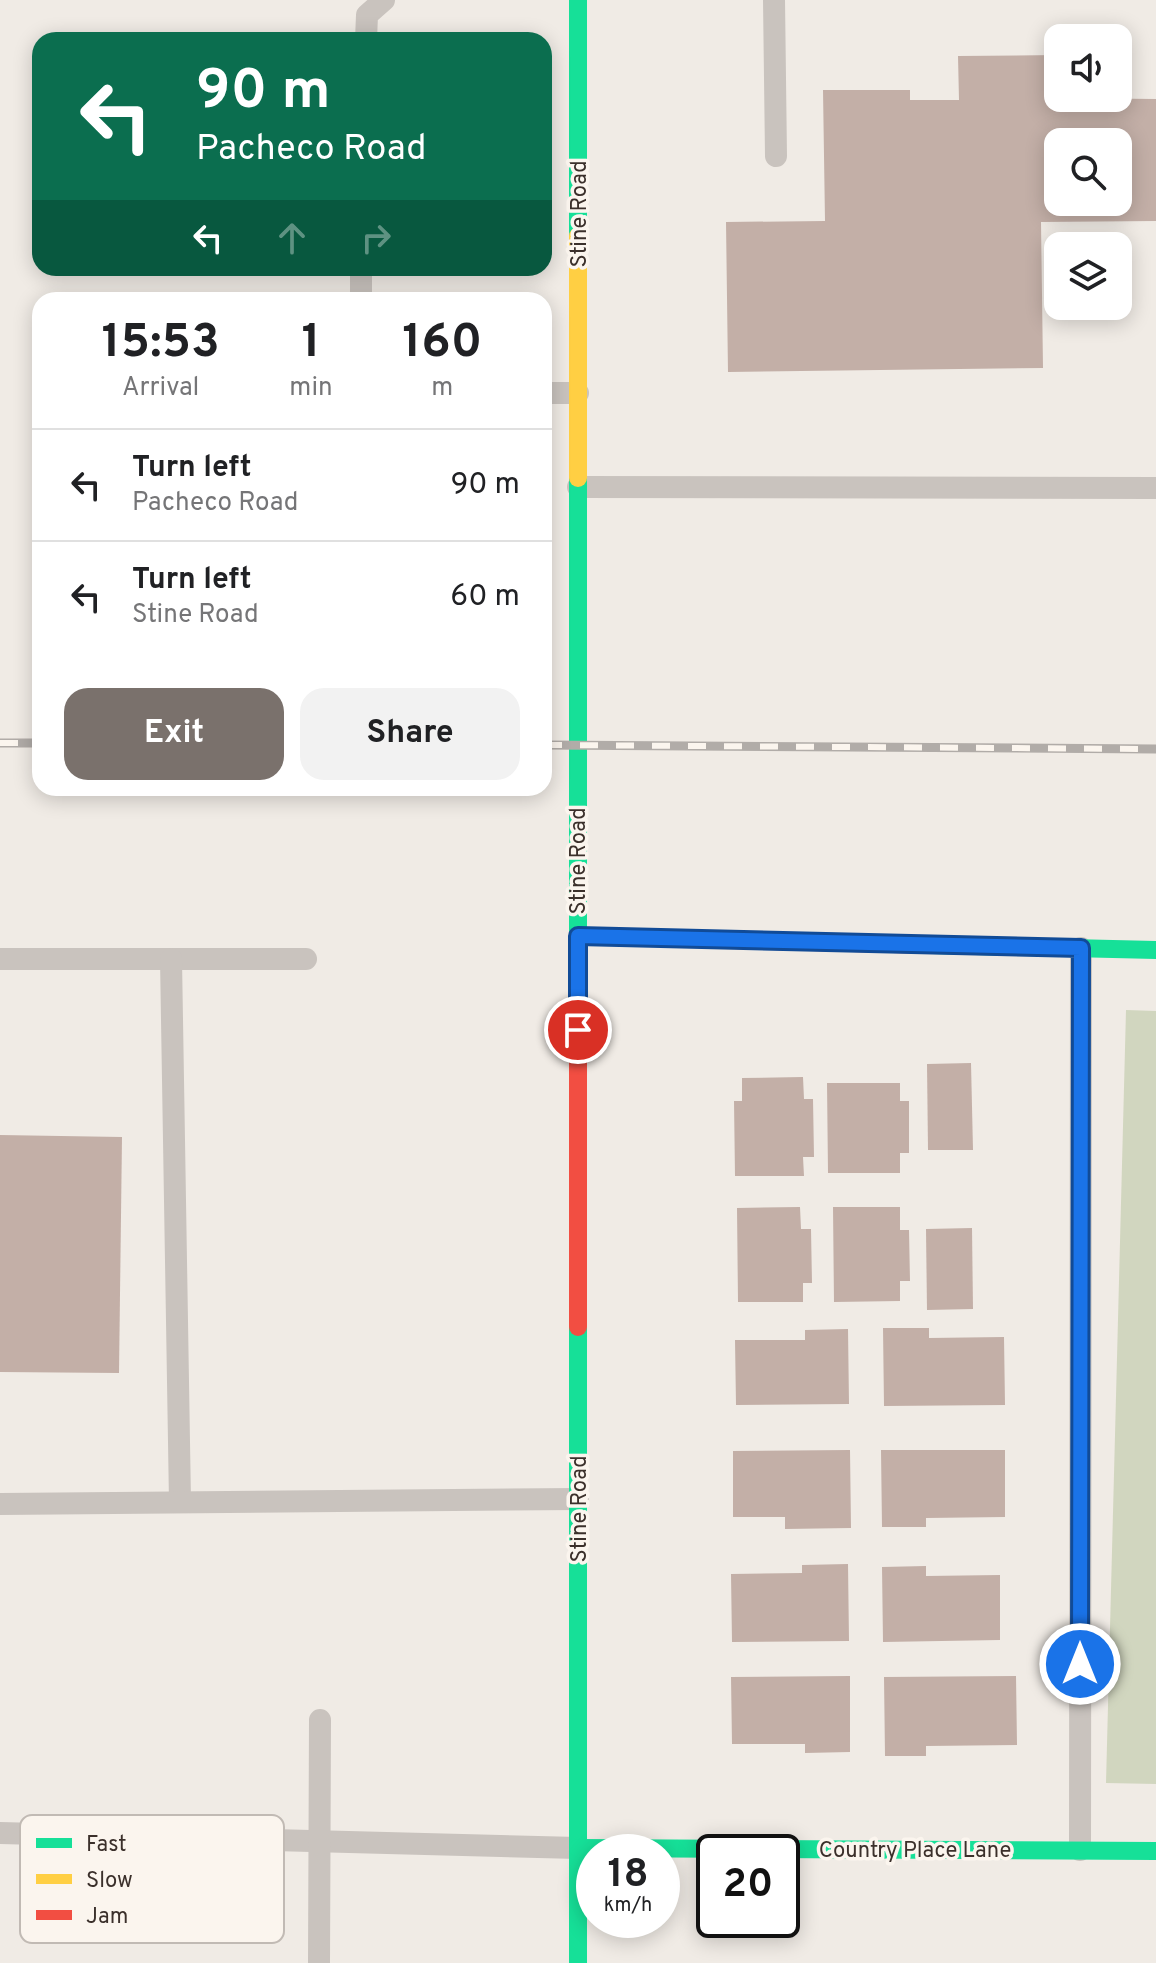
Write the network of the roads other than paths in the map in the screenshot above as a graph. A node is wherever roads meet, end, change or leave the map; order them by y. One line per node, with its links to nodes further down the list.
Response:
1 (384, 0): 4 (lane)
2 (578, 0): 7 (main road, Stine Road)
3 (774, 0): 5 (lane)
4 (366, 32)
5 (776, 156)
6 (552, 393): 7 (lane)
7 (578, 393): 8 (main road, Stine Road)
8 (578, 487): 9 (lane); 10 (main road, Stine Road)
9 (1156, 488)
10 (578, 936): 11 (main road); 16 (main road, Stine Road)
11 (1081, 948): 12 (main road); 27 (lane)
12 (1156, 950)
13 (0, 959): 14 (lane)
14 (171, 959): 15 (lane); 17 (lane)
15 (306, 959)
16 (578, 1499): 17 (lane); 22 (main road, Stine Road)
17 (180, 1502): 18 (lane)
18 (0, 1504)
19 (320, 1720): 24 (lane)
20 (0, 1833): 21 (lane)
21 (20, 1833)
22 (578, 1834)
23 (284, 1839): 24 (lane)
24 (320, 1840): 25 (lane); 30 (lane)
25 (576, 1848)
26 (680, 1848): 27 (main road, Country Place Lane)
27 (1080, 1850): 28 (main road, Country Place Lane)
28 (1156, 1851)
29 (578, 1938): 31 (main road, Stine Road)
30 (319, 1963)
31 (578, 1963)

